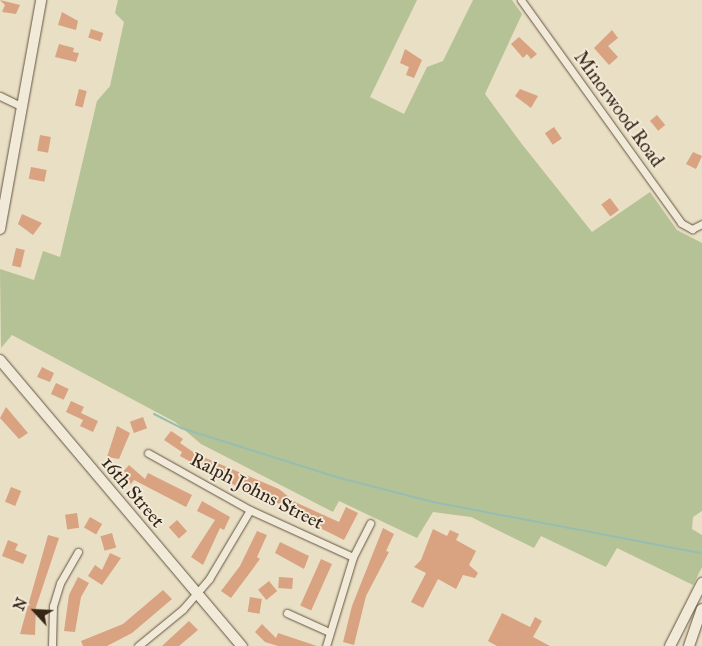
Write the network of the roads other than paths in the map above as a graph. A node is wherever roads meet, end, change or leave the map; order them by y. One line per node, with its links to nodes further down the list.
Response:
1 (40, 0): 4 (street)
2 (521, 0): 5 (street, Minorwood Road)
3 (0, 96): 4 (street)
4 (23, 106): 6 (street)
5 (699, 226)
6 (0, 229)
7 (0, 360): 14 (street, 16th Street)
8 (148, 453): 9 (street, Ralph Johns Street)
9 (250, 510): 12 (street, Ralph Johns Street); 14 (street)
10 (370, 523): 12 (street)
11 (78, 552): 18 (street)
12 (353, 557): 17 (street)
13 (702, 583): 22 (street)
14 (196, 595): 19 (street); 20 (street, 16th Street)
15 (702, 609): 23 (street)
16 (287, 613): 17 (street)
17 (329, 632): 21 (street)
18 (52, 646)
19 (138, 646)
20 (242, 646)
21 (326, 646)
22 (670, 646)
23 (689, 646)

